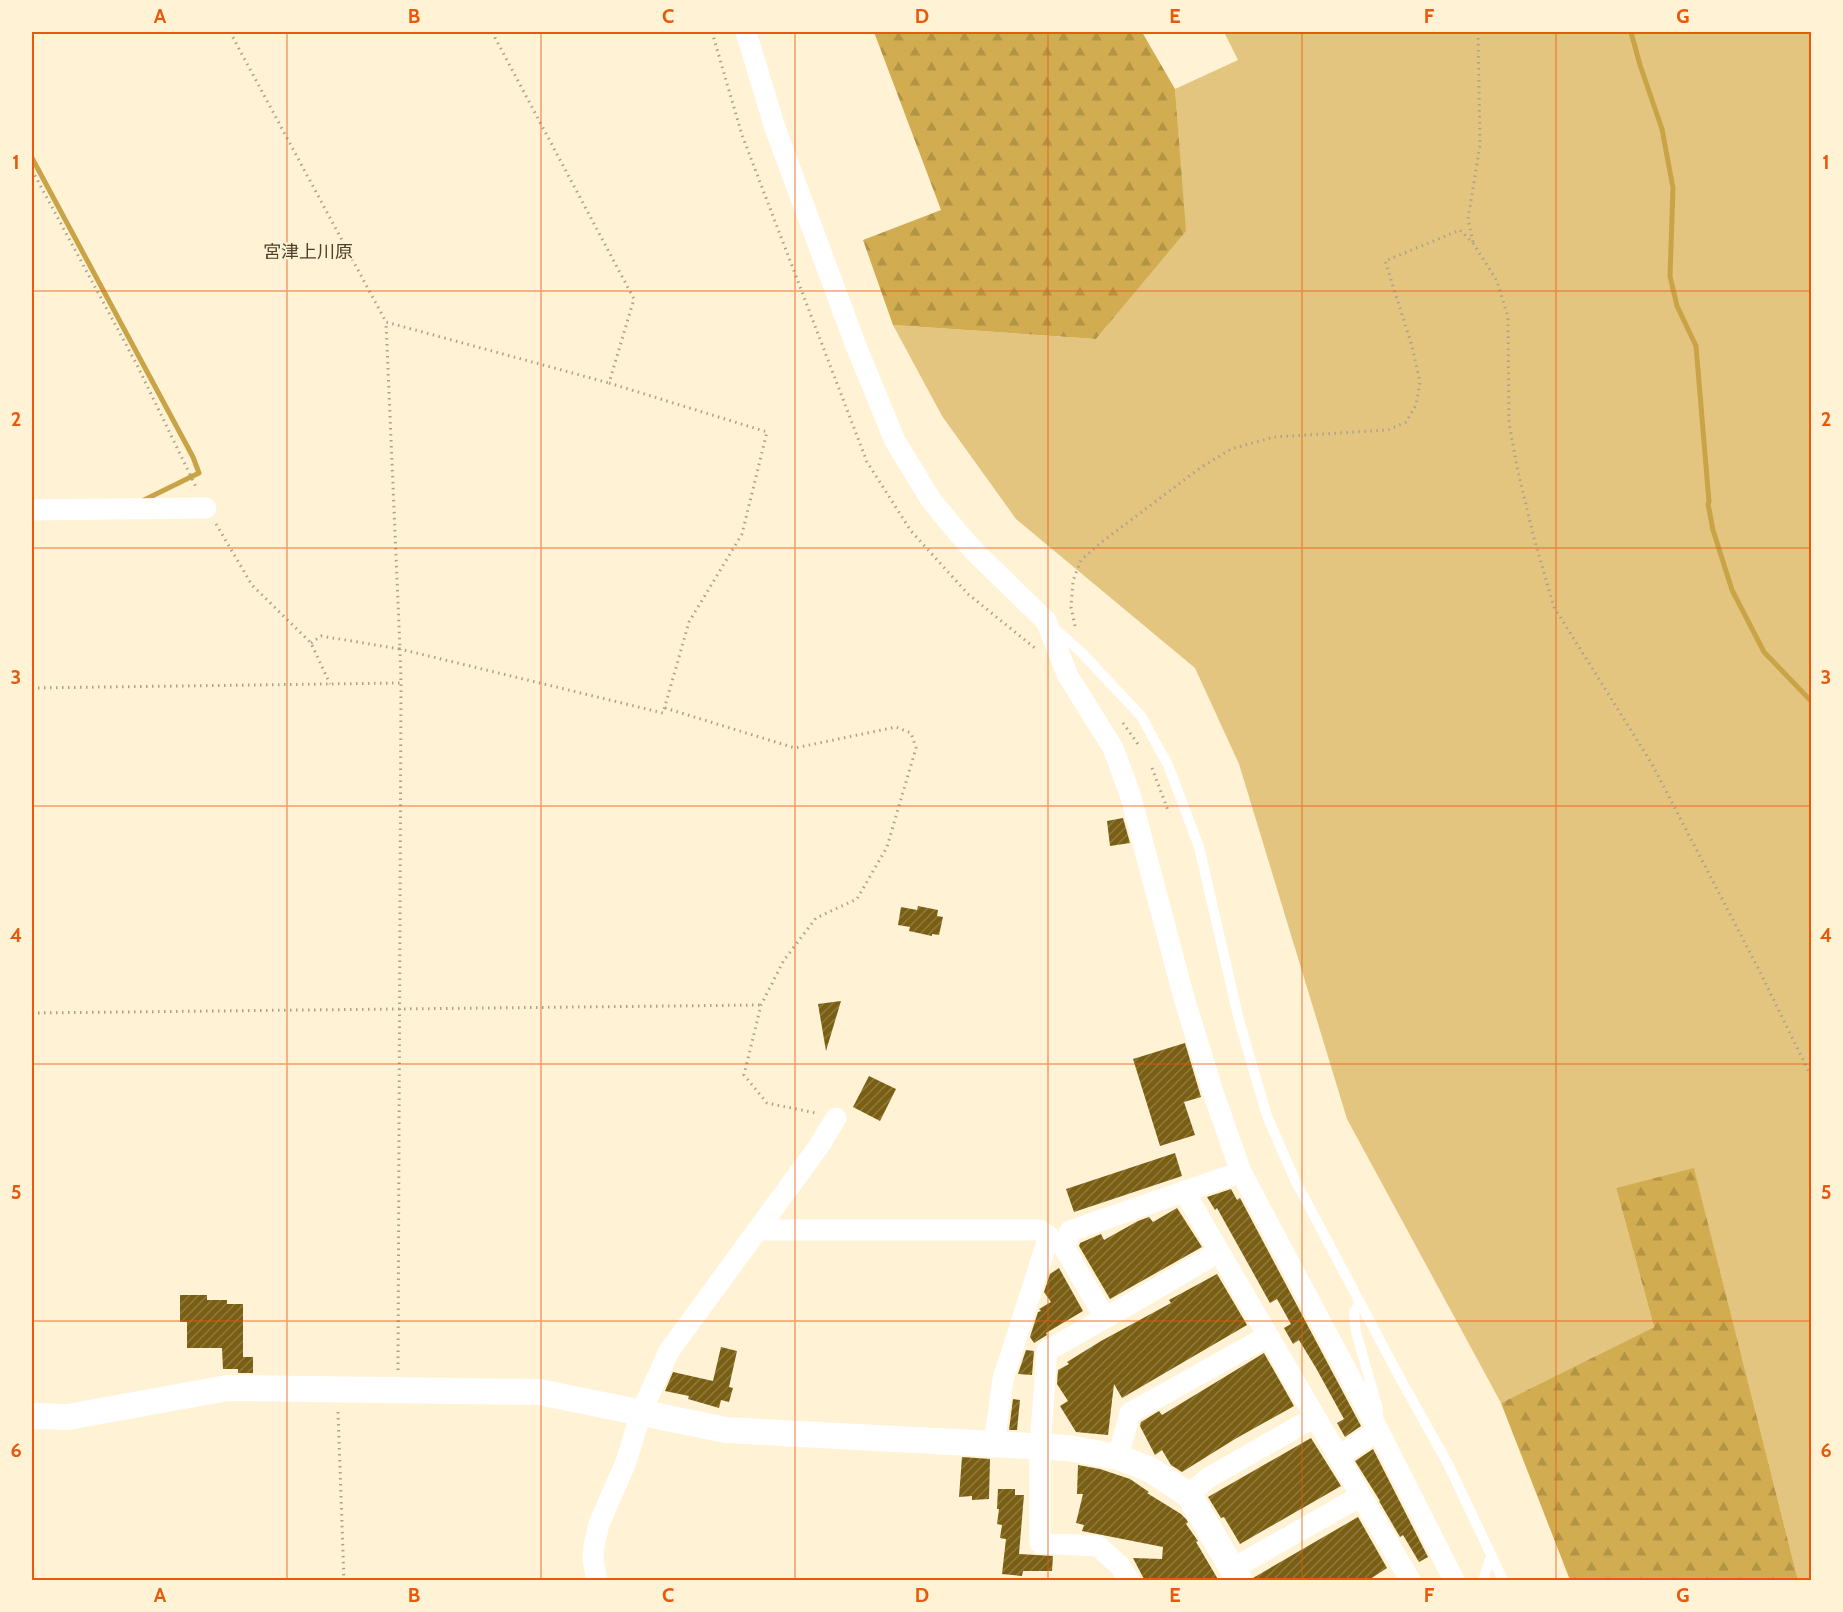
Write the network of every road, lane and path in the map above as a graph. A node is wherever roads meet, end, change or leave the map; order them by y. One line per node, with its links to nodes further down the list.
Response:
1 (230, 32): 7 (path)
2 (492, 32): 8 (path)
3 (747, 32): 11 (street)
4 (1478, 32): 6 (path)
5 (32, 170): 9 (path)
6 (1473, 243): 14 (path); 22 (path)
7 (386, 322): 8 (path); 13 (path)
8 (609, 382): 18 (path)
9 (206, 508): 10 (street); 12 (path)
10 (32, 510)
11 (1046, 621): 14 (lane); 24 (street)
12 (311, 643): 13 (path); 16 (path)
13 (400, 649): 15 (path); 18 (path)
14 (1081, 652): 30 (lane)
15 (401, 683): 16 (path); 20 (path)
16 (330, 684): 17 (path)
17 (32, 688)
18 (665, 708): 19 (path)
19 (761, 1005): 20 (path); 23 (path)
20 (400, 1009): 21 (path); 34 (path)
21 (32, 1013)
22 (1812, 1078)
23 (836, 1118): 26 (street)
24 (1241, 1172): 25 (street); 38 (street)
25 (1184, 1191): 27 (street); 29 (street)
26 (759, 1230): 28 (street); 35 (street)
27 (1070, 1231): 28 (street); 31 (street)
28 (1049, 1236): 39 (street)
29 (1219, 1252): 31 (street); 32 (street)
30 (1360, 1303): 38 (lane); 45 (lane)
31 (1105, 1318): 40 (street)
32 (1268, 1336): 37 (street); 41 (street)
33 (337, 1389): 34 (street); 36 (street); 48 (path)
34 (398, 1389): 35 (street)
35 (641, 1413): 39 (street); 49 (street)
36 (32, 1416)
37 (1315, 1417): 42 (street); 43 (street)
38 (1378, 1430): 42 (street); 51 (street)
39 (994, 1444): 40 (street)
40 (1040, 1447): 41 (street); 50 (street)
41 (1118, 1457): 43 (street)
42 (1338, 1457): 44 (street)
43 (1189, 1495): 46 (street)
44 (1361, 1497): 46 (street); 47 (street)
45 (1491, 1556): 52 (lane); 53 (lane)
46 (1236, 1575)
47 (1407, 1579)
48 (344, 1581)
49 (597, 1581)
50 (1129, 1581)
51 (1454, 1581)
52 (1483, 1581)
53 (1503, 1581)

